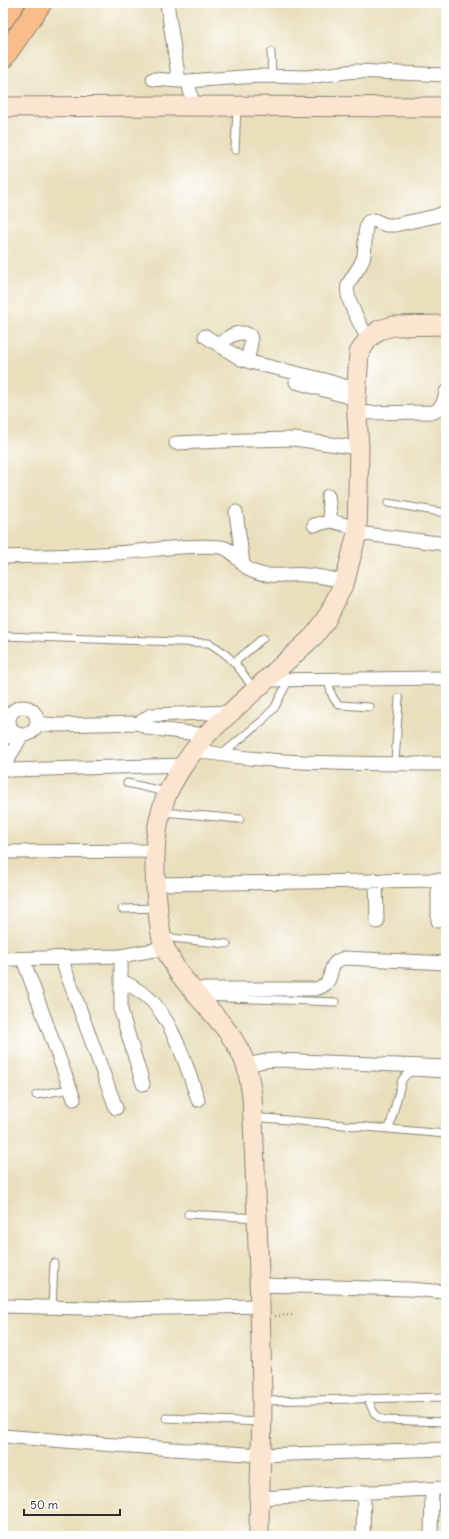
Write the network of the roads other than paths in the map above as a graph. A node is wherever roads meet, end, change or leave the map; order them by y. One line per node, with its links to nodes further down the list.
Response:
1 (14, 3): 4 (main road)
2 (41, 3): 6 (main road)
3 (167, 3): 10 (street)
4 (3, 19)
5 (271, 52): 8 (lane)
6 (3, 58)
7 (446, 75): 8 (street)
8 (272, 76): 10 (street)
9 (153, 79): 10 (street)
10 (183, 81): 11 (street)
11 (193, 106): 12 (street); 13 (street)
12 (3, 107)
13 (237, 107): 14 (street); 15 (lane)
14 (446, 107)
15 (235, 150)
16 (446, 212): 19 (street)
17 (446, 325): 19 (street)
18 (205, 336): 20 (street)
19 (368, 339): 24 (street)
20 (220, 345): 21 (street); 21 (street)
21 (247, 361): 24 (street)
22 (296, 382): 24 (street)
23 (446, 392): 24 (street)
24 (357, 401): 26 (street)
25 (176, 443): 26 (street)
26 (359, 448): 33 (street)
27 (328, 496): 31 (street)
28 (388, 503): 30 (lane)
29 (236, 512): 36 (street)
30 (446, 513)
31 (331, 521): 32 (street); 33 (street)
32 (314, 525)
33 (357, 530): 34 (street); 37 (street)
34 (446, 544)
35 (3, 557): 36 (street)
36 (243, 565): 37 (street)
37 (345, 581): 44 (street)
38 (3, 636): 40 (lane)
39 (263, 638): 40 (lane)
40 (235, 662): 44 (lane)
41 (446, 678): 43 (street)
42 (289, 679): 43 (street); 44 (street); 54 (lane)
43 (328, 679): 46 (lane)
44 (261, 685): 48 (street)
45 (399, 698): 56 (lane)
46 (370, 707)
47 (8, 709): 49 (street); 51 (street)
48 (230, 712): 50 (street); 52 (street)
49 (37, 723): 50 (street); 51 (street)
50 (139, 723): 52 (street)
51 (20, 734): 53 (street); 55 (street)
52 (206, 735): 55 (street)
53 (3, 738)
54 (221, 755): 55 (street); 56 (street)
55 (189, 757): 59 (street)
56 (395, 763): 57 (street)
57 (446, 764)
58 (127, 783): 59 (lane)
59 (168, 792): 60 (street)
60 (162, 812): 61 (lane); 62 (street)
61 (240, 819)
62 (155, 851): 63 (street); 65 (street)
63 (3, 852)
64 (376, 880): 65 (street); 68 (street); 69 (street)
65 (156, 884): 66 (street)
66 (158, 908): 67 (lane); 70 (street)
67 (122, 909)
68 (438, 921)
69 (377, 922)
70 (163, 942): 71 (lane); 72 (street); 78 (street)
71 (227, 944)
72 (121, 956): 73 (street); 77 (street)
73 (61, 958): 75 (street); 87 (street)
74 (3, 959): 75 (street)
75 (23, 959): 84 (street)
76 (446, 963): 78 (street)
77 (121, 980): 83 (street); 86 (street)
78 (194, 993): 79 (lane); 80 (street)
79 (336, 1002)
80 (246, 1066): 81 (street); 88 (street)
81 (446, 1067)
82 (446, 1074): 89 (lane)
83 (143, 1084)
84 (72, 1094): 85 (lane)
85 (36, 1095)
86 (198, 1100)
87 (116, 1108)
88 (253, 1117): 89 (lane); 92 (street)
89 (389, 1129): 90 (lane)
90 (446, 1134)
91 (188, 1214): 92 (lane)
92 (257, 1218): 94 (street)
93 (54, 1263): 98 (lane)
94 (260, 1285): 95 (street); 97 (street)
95 (446, 1292)
96 (3, 1306): 98 (street)
97 (260, 1306): 98 (street); 101 (street)
98 (52, 1307)
99 (446, 1397): 100 (lane)
100 (368, 1398): 101 (lane); 104 (lane)
101 (262, 1401): 103 (street)
102 (166, 1418): 103 (lane)
103 (261, 1422): 107 (street)
104 (446, 1422)
105 (3, 1436): 107 (street)
106 (446, 1449): 107 (street)
107 (260, 1455): 111 (street)
108 (446, 1488): 109 (street)
109 (432, 1489): 110 (street); 114 (street)
110 (364, 1492): 111 (street); 113 (street)
111 (259, 1498): 112 (street)
112 (259, 1536)
113 (363, 1536)
114 (431, 1536)

